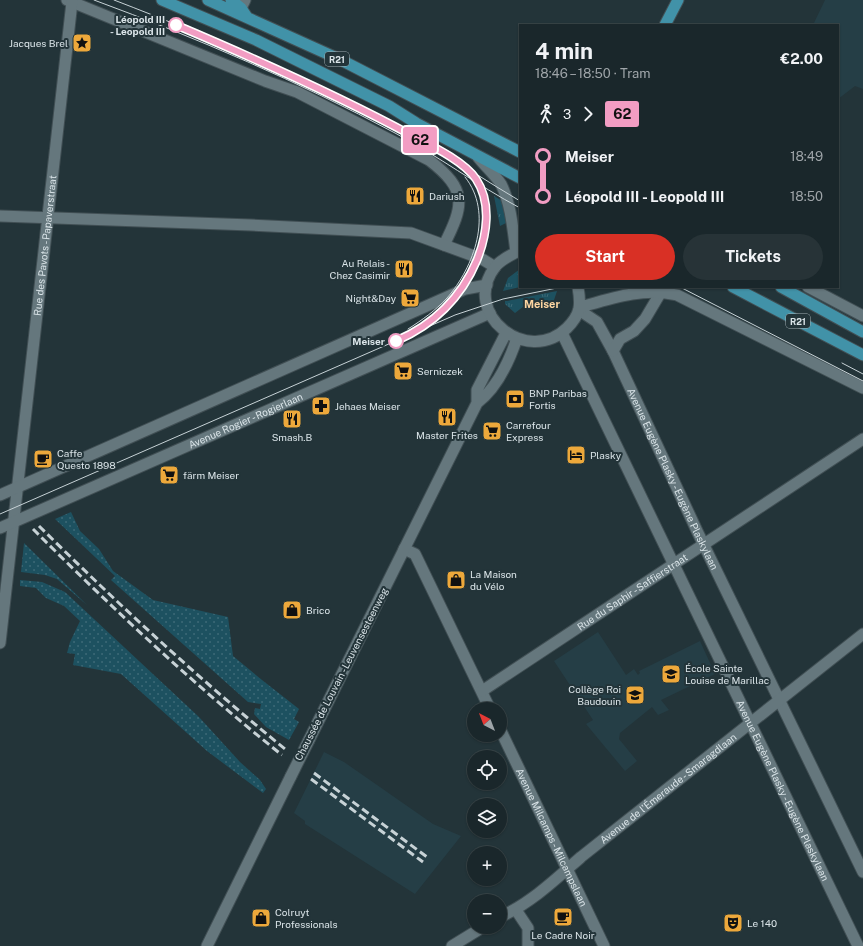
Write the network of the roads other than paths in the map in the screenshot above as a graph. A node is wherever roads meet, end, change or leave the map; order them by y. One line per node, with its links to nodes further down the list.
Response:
1 (162, 0): 9 (main road, R21)
2 (208, 0): 6 (main road, R21)
3 (231, 0): 6 (main road)
4 (678, 0): 7 (main road)
5 (70, 1): 12 (street, Rue des Pavots - Papaverstraat); 13 (street)
6 (244, 9): 8 (main road, R21)
7 (666, 24)
8 (519, 151)
9 (478, 157): 10 (main road, R21); 14 (street)
10 (519, 178)
11 (0, 216): 12 (street)
12 (47, 218): 13 (street); 36 (street, Rue des Pavots - Papaverstraat)
13 (444, 245): 15 (street)
14 (518, 251): 15 (street)
15 (495, 267): 16 (street)
16 (487, 285): 23 (street); 36 (street)
17 (578, 288): 22 (street)
18 (735, 288): 32 (main road, R21)
19 (782, 288): 25 (main road, R21)
20 (810, 288): 24 (street)
21 (661, 292): 22 (street); 30 (street); 33 (street)
22 (580, 309): 27 (street); 28 (street, Avenue Eugène Plasky - Eugène Plaskylaan)
23 (490, 313): 26 (street); 38 (street, Avenue Rogier - Rogierlaan)
24 (863, 316)
25 (863, 332)
26 (506, 333): 29 (street); 34 (street, Chaussée de Louvain - Leuvensesteenweg)
27 (562, 333): 29 (street); 42 (street, Avenue Eugène Plasky - Eugène Plaskylaan)
28 (604, 335): 30 (street); 31 (street, Avenue Eugène Plasky - Eugène Plaskylaan)
29 (517, 338): 34 (street, Chaussée de Louvain - Leuvensesteenweg)
30 (620, 339): 31 (street)
31 (612, 351): 40 (street, Avenue Eugène Plasky - Eugène Plaskylaan)
32 (863, 355)
33 (863, 388)
34 (477, 403): 41 (street, Chaussée de Louvain - Leuvensesteenweg)
35 (863, 440): 40 (street, Rue du Saphir - Saffierstraat)
36 (17, 488): 37 (street); 38 (street, Rue des Pavots - Papaverstraat)
37 (0, 496)
38 (14, 521): 39 (street, Avenue Rogier - Rogierlaan); 44 (street, Rue des Pavots - Papaverstraat)
39 (0, 528)
40 (704, 545): 42 (street, Rue du Saphir - Saffierstraat); 46 (street, Avenue Eugène Plasky - Eugène Plaskylaan)
41 (404, 549): 45 (street); 55 (street, Chaussée de Louvain - Leuvensesteenweg, bridge)
42 (674, 565): 45 (street, Rue du Saphir - Saffierstraat); 48 (street, Avenue Eugène Plasky - Eugène Plaskylaan)
43 (863, 634): 46 (street, Avenue de l'Émeraude - Smaragdlaan)
44 (0, 642)
45 (482, 691): 47 (street)
46 (780, 701): 48 (street, Avenue de l'Émeraude - Smaragdlaan); 51 (street, Avenue Eugène Plasky - Eugène Plaskylaan)
47 (487, 702)
48 (750, 724): 50 (street, Avenue de l'Émeraude - Smaragdlaan); 59 (street, Avenue Eugène Plasky - Eugène Plaskylaan)
49 (506, 742): 50 (street, Avenue Milcamps - Milcampslaan)
50 (567, 869): 52 (street, Avenue de l'Émeraude - Smaragdlaan); 58 (street, Avenue Milcamps - Milcampslaan)
51 (863, 872)
52 (516, 910): 53 (street, Avenue de l'Émeraude - Smaragdlaan); 57 (street)
53 (507, 914)
54 (472, 934): 56 (street)
55 (207, 946)
56 (452, 946)
57 (528, 946)
58 (604, 946)
59 (858, 946)

